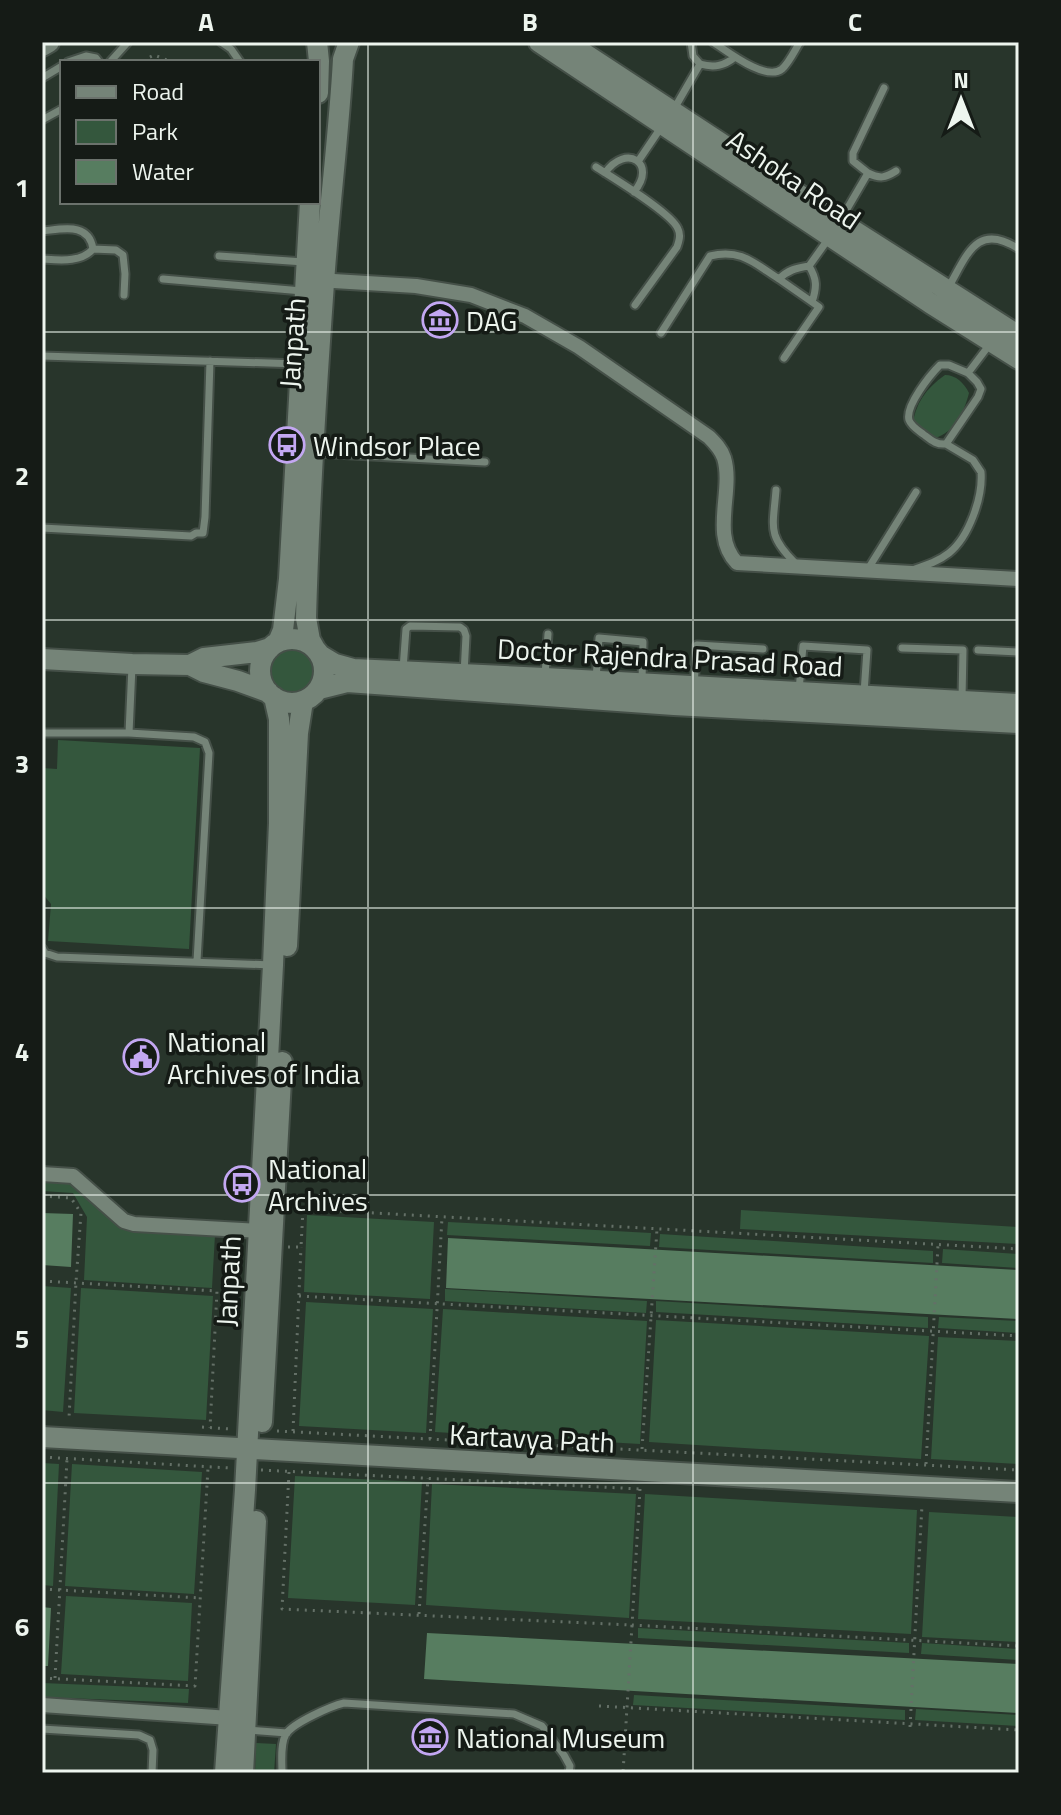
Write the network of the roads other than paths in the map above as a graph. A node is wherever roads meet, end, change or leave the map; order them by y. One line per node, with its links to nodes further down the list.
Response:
1 (49, 42): 10 (main road)
2 (128, 42): 14 (lane)
3 (221, 42): 15 (lane)
4 (349, 42): 37 (main road, Janpath)
5 (539, 42): 21 (main road, Ashoka Road)
6 (567, 42): 21 (main road, Ashoka Road)
7 (691, 42): 16 (lane)
8 (713, 42): 11 (lane)
9 (800, 42): 11 (lane)
10 (42, 46)
11 (735, 57): 16 (lane)
12 (74, 60): 13 (lane)
13 (98, 60)
14 (112, 60)
15 (239, 60)
16 (700, 64): 21 (lane)
17 (60, 67): 18 (lane)
18 (42, 78)
19 (884, 88): 27 (lane)
20 (60, 110): 22 (lane)
21 (668, 118): 23 (lane); 30 (main road, Ashoka Road)
22 (42, 120)
23 (639, 160): 26 (lane); 28 (lane)
24 (596, 167): 26 (lane)
25 (896, 171): 27 (lane)
26 (605, 173): 28 (lane)
27 (868, 173): 30 (lane)
28 (634, 192): 43 (lane)
29 (310, 204): 37 (main road, Janpath)
30 (835, 229): 36 (lane); 40 (main road, Ashoka Road); 45 (main road, Ashoka Road)
31 (42, 231): 32 (lane)
32 (93, 249): 35 (lane); 41 (lane)
33 (1019, 249): 40 (lane)
34 (219, 256): 37 (lane)
35 (42, 259)
36 (809, 266): 39 (lane); 42 (lane)
37 (310, 278): 38 (lane); 50 (main road, Janpath); 53 (main road, Janpath); 58 (street)
38 (163, 279)
39 (779, 279): 42 (lane); 44 (lane)
40 (947, 290): 45 (main road, Ashoka Road)
41 (124, 295)
42 (812, 302): 47 (lane)
43 (635, 305)
44 (661, 333)
45 (1005, 334): 48 (main road, Ashoka Road); 51 (lane)
46 (42, 356): 49 (lane)
47 (784, 358)
48 (1019, 359)
49 (210, 361): 50 (lane); 57 (lane)
50 (302, 365): 63 (main road, Janpath)
51 (968, 373): 52 (lane); 52 (lane)
52 (946, 444): 60 (lane)
53 (314, 453): 54 (lane); 67 (main road, Janpath)
54 (485, 462)
55 (776, 490): 58 (lane)
56 (916, 492): 59 (lane)
57 (42, 528)
58 (800, 568): 59 (street)
59 (867, 571): 60 (street)
60 (904, 573): 61 (street)
61 (1019, 579)
62 (548, 634): 74 (lane)
63 (274, 645): 67 (main road); 71 (main road); 79 (main road)
64 (902, 648): 82 (lane)
65 (763, 649): 77 (lane)
66 (978, 650): 68 (lane)
67 (317, 651): 72 (main road, Doctor Rajendra Prasad Road); 80 (main road)
68 (1019, 652)
69 (42, 659): 70 (main road)
70 (132, 664): 71 (main road); 86 (lane)
71 (190, 665): 79 (main road)
72 (403, 671): 73 (main road, Doctor Rajendra Prasad Road); 73 (lane)
73 (464, 674): 74 (main road, Doctor Rajendra Prasad Road)
74 (545, 678): 75 (main road, Doctor Rajendra Prasad Road)
75 (596, 681): 76 (main road, Doctor Rajendra Prasad Road); 76 (lane)
76 (642, 684): 77 (main road, Doctor Rajendra Prasad Road)
77 (694, 687): 78 (main road, Doctor Rajendra Prasad Road)
78 (799, 692): 81 (main road, Doctor Rajendra Prasad Road); 81 (lane)
79 (271, 695): 80 (main road); 89 (main road, Janpath)
80 (311, 695): 84 (main road, Doctor Rajendra Prasad Road); 90 (main road, Janpath)
81 (864, 696): 82 (main road, Doctor Rajendra Prasad Road)
82 (962, 701): 83 (main road, Doctor Rajendra Prasad Road)
83 (1019, 704)
84 (1019, 723)
85 (42, 733): 86 (lane)
86 (129, 733): 88 (lane)
87 (42, 948): 88 (lane)
88 (197, 961): 89 (lane)
89 (273, 965): 90 (main road, Janpath)
90 (276, 1034): 92 (main road, Janpath)
91 (42, 1174): 92 (street)
92 (266, 1239): 94 (main road, Janpath)
93 (42, 1437): 94 (main road, Kartavya Path)
94 (254, 1450): 95 (main road, Kartavya Path); 97 (main road, Janpath)
95 (1019, 1492)
96 (42, 1705): 97 (street)
97 (237, 1724): 99 (lane); 101 (main road, Janpath); 102 (main road, Janpath)
98 (42, 1729): 100 (lane)
99 (287, 1733): 103 (lane); 104 (lane)
100 (152, 1773)
101 (225, 1773)
102 (243, 1773)
103 (282, 1773)
104 (569, 1773)

